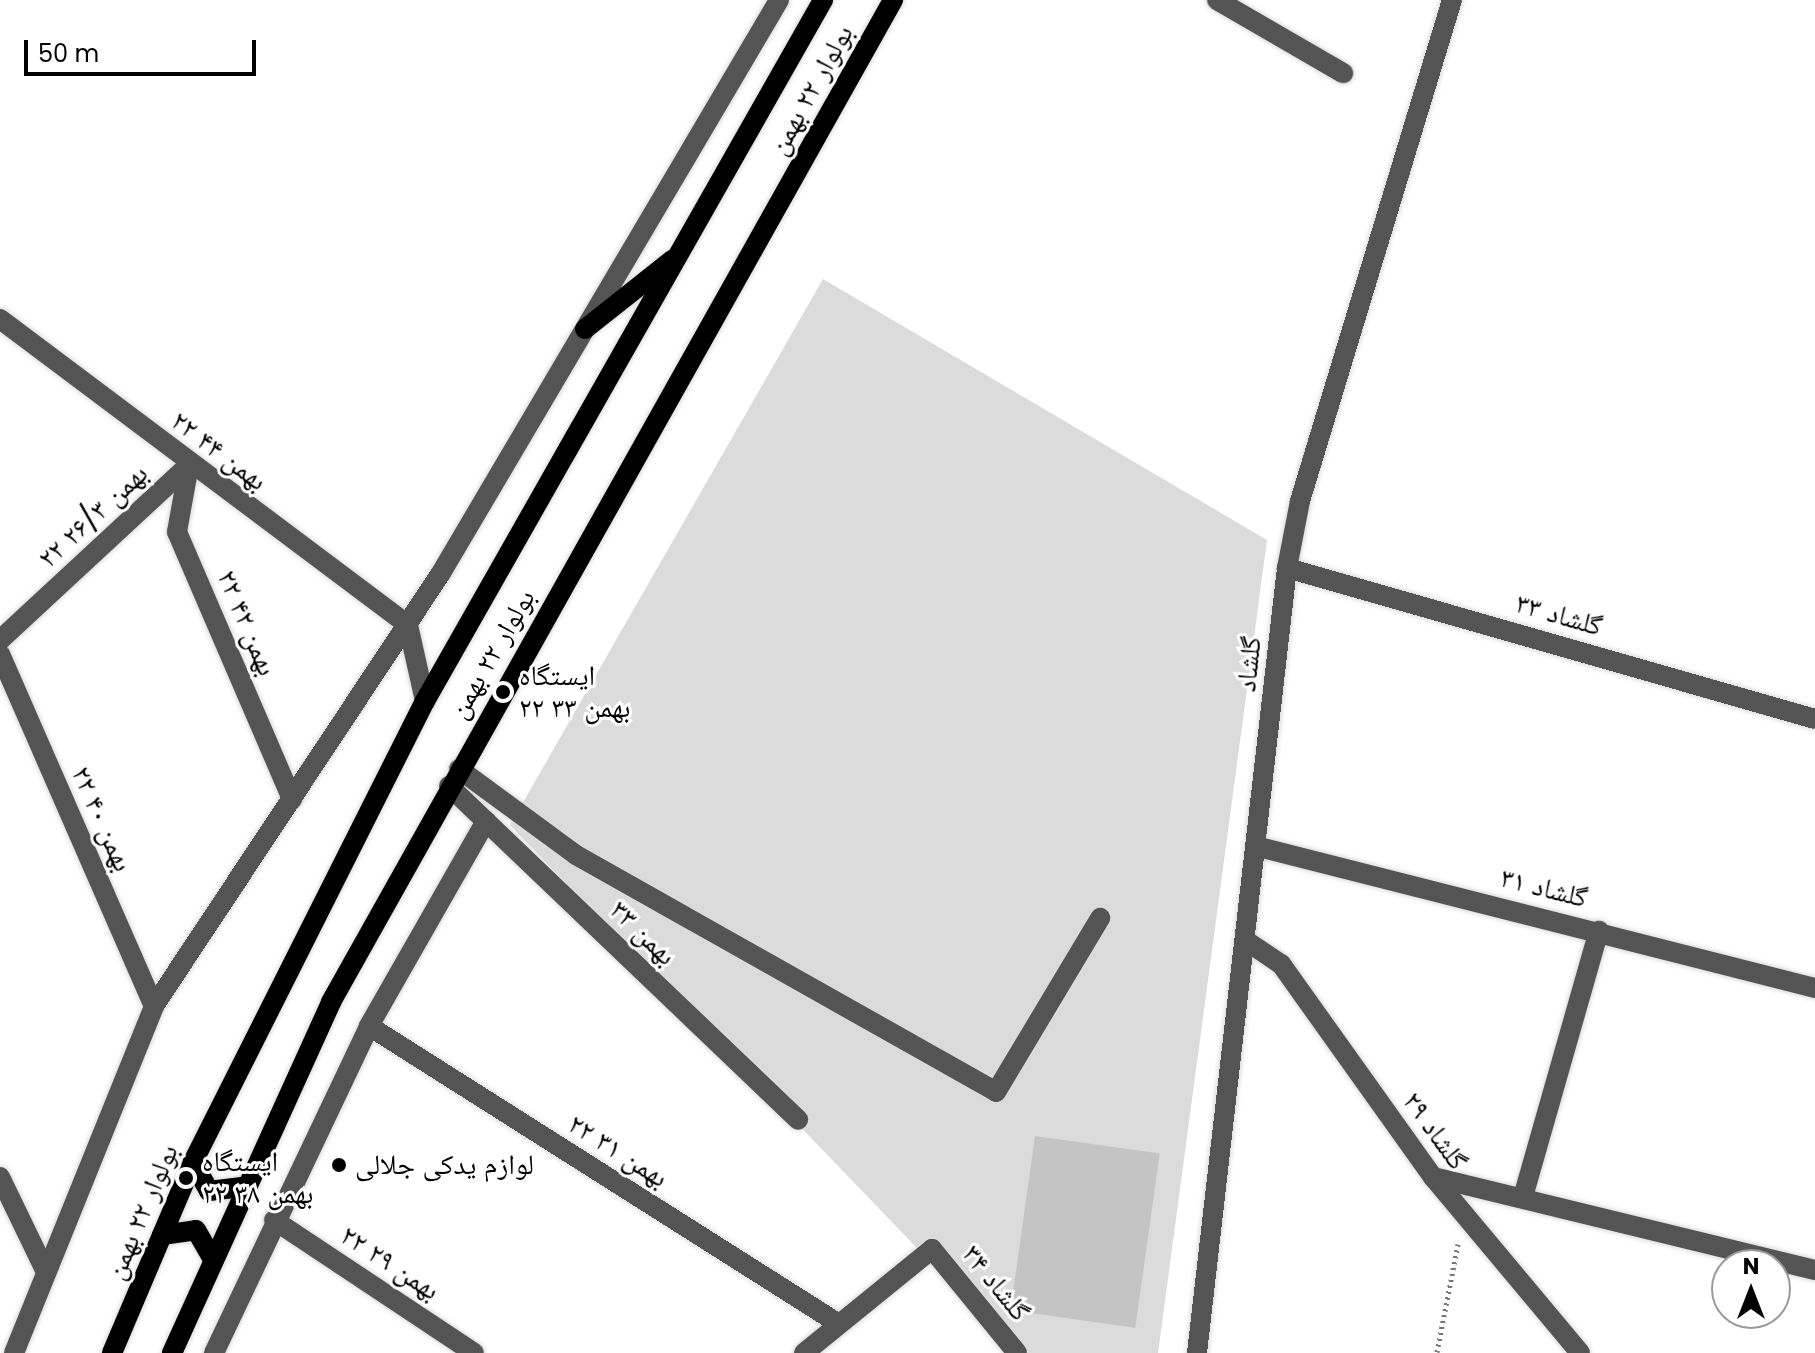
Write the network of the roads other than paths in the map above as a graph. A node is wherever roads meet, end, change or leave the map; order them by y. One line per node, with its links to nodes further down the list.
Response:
1 (779, 0): 9 (street)
2 (823, 0): 7 (main road, بولوار ۲۲ بهمن)
3 (893, 0): 17 (main road, بولوار ۲۲ بهمن)
4 (1217, 0): 6 (street)
5 (1452, 0): 11 (street, گلشاد)
6 (1343, 73)
7 (681, 253): 9 (main road); 15 (main road, بولوار ۲۲ بهمن)
8 (0, 319): 10 (street, ۲۲ بهمن ۴۴)
9 (585, 329): 12 (street)
10 (189, 465): 12 (street, ۲۲ بهمن ۴۴); 13 (street, ۲۲ بهمن ۲۶/۳); 18 (street, ۲۲ بهمن ۴۲)
11 (1287, 568): 16 (street, گلشاد ۳۳); 20 (street, گلشاد)
12 (408, 625): 15 (street); 18 (street)
13 (0, 640)
14 (0, 654): 25 (street, ۲۲ بهمن ۴۰)
15 (425, 701): 28 (main road, بولوار ۲۲ بهمن)
16 (1815, 719)
17 (454, 778): 19 (street, بهمن ۳۳); 21 (street); 31 (main road, بولوار ۲۲ بهمن)
18 (292, 799): 25 (street)
19 (486, 821): 26 (street); 27 (street, بهمن ۳۳)
20 (1259, 847): 22 (street, گلشاد ۳۱); 23 (street, گلشاد)
21 (1100, 918)
22 (1599, 931): 24 (street, گلشاد ۳۱); 32 (street)
23 (1248, 942): 30 (street, گلشاد ۲۹); 46 (street, گلشاد)
24 (1815, 988)
25 (154, 1006): 37 (street)
26 (369, 1026): 33 (street); 38 (street, ۲۲ بهمن ۳۱)
27 (798, 1120)
28 (193, 1162): 31 (main road); 34 (main road, بولوار ۲۲ بهمن)
29 (0, 1177): 37 (street)
30 (1433, 1177): 32 (street); 47 (street, گلشاد ۲۹)
31 (242, 1187): 35 (main road, بولوار ۲۲ بهمن)
32 (1523, 1197): 36 (street)
33 (274, 1220): 42 (street); 43 (street, ۲۲ بهمن ۲۹)
34 (162, 1235): 35 (main road); 40 (main road, بولوار ۲۲ بهمن)
35 (212, 1258): 41 (main road, بولوار ۲۲ بهمن)
36 (1815, 1270)
37 (46, 1272): 39 (street)
38 (836, 1322): 44 (street); 45 (street, گلشاد ۳۴)
39 (14, 1353)
40 (112, 1353)
41 (172, 1353)
42 (214, 1353)
43 (474, 1353)
44 (804, 1353)
45 (1017, 1353)
46 (1197, 1353)
47 (1580, 1353)

